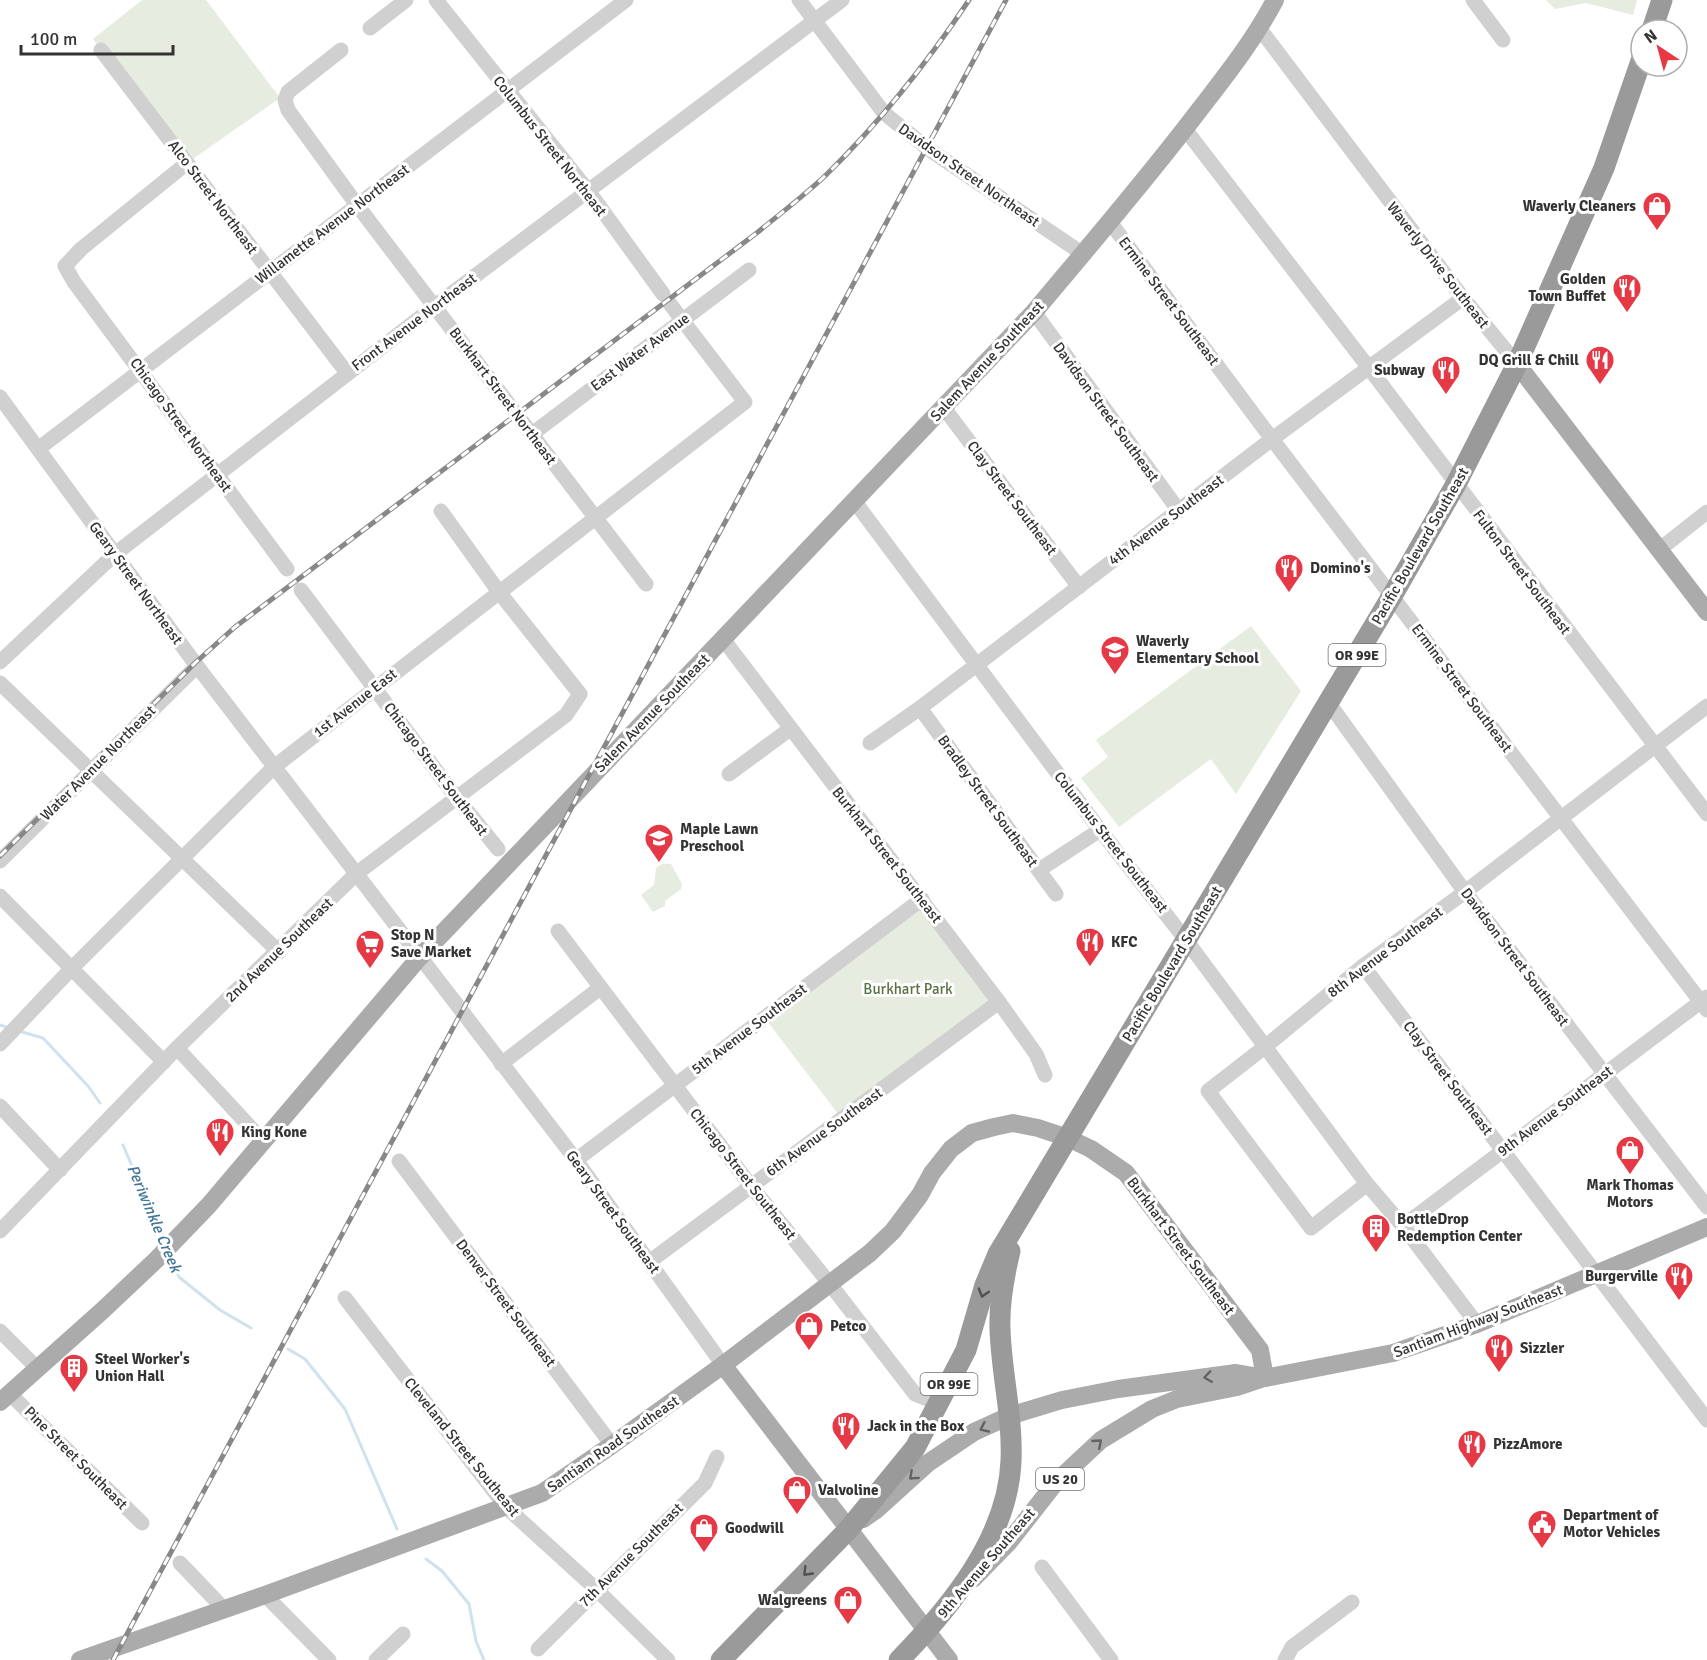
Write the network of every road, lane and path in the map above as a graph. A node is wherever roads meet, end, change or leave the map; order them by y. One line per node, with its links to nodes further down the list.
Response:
1 (406, 0): 11 (street)
2 (436, 0): 17 (street, Columbus Street Northeast)
3 (626, 0): 17 (street, Willamette Avenue Northeast)
4 (799, 0): 10 (street, Davidson Street Northeast)
5 (842, 0): 10 (street, Front Avenue Northeast)
6 (1275, 0): 12 (main road, Salem Avenue Southeast)
7 (1473, 0): 13 (street)
8 (1662, 0): 9 (highway)
9 (1656, 18)
10 (815, 21): 20 (street, Front Avenue Northeast); 23 (street, Davidson Street Northeast)
11 (370, 28)
12 (1260, 29): 18 (main road, Salem Avenue Southeast); 26 (street, Waverly Drive Southeast)
13 (1503, 40)
14 (101, 50): 19 (street, Alco Street Northeast)
15 (341, 50): 21 (street, Burkhart Street Northeast)
16 (1635, 78): 30 (highway, Pacific Boulevard Southeast / OR 99E)
17 (507, 90): 20 (street, Columbus Street Northeast); 21 (street, Willamette Avenue Northeast)
18 (1185, 129): 22 (main road, Salem Avenue Southeast); 31 (street, Fulton Street Southeast)
19 (187, 163): 25 (street, Alco Street Northeast); 32 (street, Chicago Street Northeast)
20 (589, 192): 27 (street, Front Avenue Northeast); 29 (street, Columbus Street Northeast)
21 (357, 205): 25 (street, Willamette Avenue Northeast); 27 (street, Burkhart Street Northeast)
22 (1110, 222): 23 (main road, Salem Avenue Southeast); 38 (street, Ermine Street Southeast)
23 (1083, 254): 28 (main road, Salem Avenue Southeast)
24 (749, 270): 29 (street, East Water Avenue)
25 (270, 272): 32 (street, Willamette Avenue Northeast); 33 (street, Alco Street Northeast)
26 (1463, 298): 30 (street, Waverly Drive Southeast); 31 (street, 4th Avenue Southeast)
27 (435, 306): 33 (street, Front Avenue Northeast); 37 (street, Burkhart Street Northeast)
28 (1034, 312): 36 (main road, Salem Avenue Southeast); 44 (street, Davidson Street Southeast)
29 (682, 320): 35 (street, Columbus Street Northeast); 37 (street, East Water Avenue)
30 (1517, 364): 41 (highway, Pacific Boulevard Southeast / OR 99E); 47 (main road, Waverly Drive Southeast)
31 (1369, 369): 38 (street, 4th Avenue Southeast); 41 (street, Fulton Street Southeast)
32 (141, 370): 39 (street, Willamette Avenue Northeast); 40 (street, Chicago Street Northeast)
33 (347, 373): 40 (street, Front Avenue Northeast)
34 (0, 397): 39 (street, Geary Street Northeast)
35 (745, 402): 46 (street, 1st Avenue East)
36 (945, 408): 42 (main road, Salem Avenue Southeast); 51 (street, Clay Street Southeast)
37 (532, 434): 46 (street, Burkhart Street Northeast)
38 (1272, 439): 44 (street, 4th Avenue Southeast); 54 (street, Ermine Street Southeast)
39 (38, 449): 48 (street, Geary Street Northeast)
40 (218, 475): 48 (street, Front Avenue Northeast); 49 (street, Chicago Street Northeast)
41 (1456, 484): 54 (highway, Pacific Boulevard Southeast / OR 99E); 67 (street, Fulton Street Southeast)
42 (855, 502): 56 (main road, Salem Avenue Southeast); 59 (street, Columbus Street Southeast)
43 (441, 511): 53 (street)
44 (1179, 511): 51 (street, 4th Avenue Southeast)
45 (1707, 512): 47 (street)
46 (595, 518): 50 (street); 53 (street, 1st Avenue East)
47 (1660, 549): 55 (main road, Waverly Drive Southeast)
48 (115, 554): 57 (street, Front Avenue Northeast); 58 (street, Geary Street Northeast)
49 (287, 569)
50 (646, 584)
51 (1079, 587): 59 (street, 4th Avenue Southeast)
52 (301, 590): 61 (street)
53 (499, 592): 61 (street, 1st Avenue East); 71 (street, 2nd Avenue Southeast)
54 (1392, 596): 62 (highway, Pacific Boulevard Southeast / OR 99E); 73 (street, Ermine Street Southeast)
55 (1707, 612)
56 (723, 639): 65 (street, Burkhart Street Southeast); 88 (main road, Salem Avenue Southeast)
57 (0, 662)
58 (194, 662): 68 (street, Geary Street Northeast); 69 (street, Water Avenue Northeast)
59 (976, 665): 64 (street, 4th Avenue Southeast); 74 (street, Columbus Street Southeast)
60 (0, 683): 69 (street)
61 (375, 688): 68 (street, 1st Avenue East); 71 (street, Chicago Street Southeast)
62 (1328, 702): 81 (street, Davidson Street Southeast); 86 (highway, Pacific Boulevard Southeast / OR 99E)
63 (1707, 706): 67 (street, 8th Avenue Southeast)
64 (920, 708): 66 (street, 4th Avenue Southeast); 79 (street, Bradley Street Southeast)
65 (790, 729): 70 (street); 84 (street, Burkhart Street Southeast)
66 (870, 743)
67 (1654, 745): 72 (street, Fulton Street Southeast); 73 (street, 8th Avenue Southeast)
68 (274, 767): 77 (street, 1st Avenue East); 80 (street, Geary Street Southeast)
69 (87, 768): 75 (street, Water Avenue Northeast); 77 (street); 78 (street, Water Avenue Northeast)
70 (729, 774)
71 (456, 797): 76 (street, Chicago Street Southeast); 80 (street, 2nd Avenue Southeast)
72 (1707, 814)
73 (1560, 818): 81 (street, 8th Avenue Southeast); 93 (street, Ermine Street Southeast)
74 (1100, 830): 79 (street); 86 (street, Columbus Street Southeast)
75 (0, 849)
76 (498, 849)
77 (181, 859): 87 (street); 90 (street, 1st Avenue East)
78 (0, 861)
79 (1039, 870): 82 (street, Bradley Street Southeast)
80 (356, 874): 87 (street, 2nd Avenue Southeast); 88 (street, Geary Street Southeast)
81 (1465, 892): 89 (street, 8th Avenue Southeast); 99 (street, Davidson Street Southeast)
82 (1056, 894)
83 (0, 896): 90 (street)
84 (922, 899): 92 (street, Burkhart Street Southeast); 101 (street, 5th Avenue Southeast)
85 (558, 931): 91 (street, Chicago Street Southeast)
86 (1186, 940): 95 (street, Columbus Street Southeast); 103 (highway, Pacific Boulevard Southeast / OR 99E)
87 (279, 952): 96 (street, 2nd Avenue Southeast)
88 (420, 958): 98 (street, Geary Street Southeast); 104 (main road, Salem Avenue Southeast)
89 (1363, 966): 95 (street, 8th Avenue Southeast); 105 (street, Clay Street Southeast)
90 (72, 968): 94 (street, 1st Avenue East); 97 (street)
91 (600, 988): 98 (street); 101 (street, Chicago Street Southeast)
92 (999, 1002): 100 (street, Burkhart Street Southeast); 110 (street, 6th Avenue Southeast)
93 (1705, 1003): 99 (street, 9th Avenue Southeast)
94 (0, 1044)
95 (1266, 1046): 109 (street, Columbus Street Southeast); 109 (street, 8th Avenue Southeast)
96 (177, 1048): 97 (street, 2nd Avenue Southeast); 104 (street)
97 (164, 1062): 108 (street, 2nd Avenue Southeast)
98 (501, 1064): 106 (street, Geary Street Southeast)
99 (1604, 1074): 105 (street, 9th Avenue Southeast); 111 (street, Davidson Street Southeast)
100 (1045, 1075)
101 (675, 1085): 106 (street, 5th Avenue Southeast); 110 (street, Chicago Street Southeast)
102 (0, 1106): 108 (street)
103 (1068, 1138): 112 (highway, Pacific Boulevard Southeast / OR 99E); 118 (main road, Santiam Road Southeast); 124 (main road, Burkhart Street Southeast)
104 (264, 1142): 123 (main road, Salem Avenue Southeast)
105 (1503, 1151): 113 (street, 9th Avenue Southeast); 117 (street, Clay Street Southeast)
106 (576, 1160): 116 (street, Geary Street Southeast)
107 (399, 1161): 129 (street, Denver Street Southeast)
108 (60, 1170): 115 (street, 2nd Avenue Southeast)
109 (1367, 1184): 113 (street, Columbus Street Southeast)
110 (751, 1186): 116 (street, 6th Avenue Southeast); 118 (street, Chicago Street Southeast)
111 (1707, 1207)
112 (1018, 1222): 126 (highway, Pacific Boulevard Southeast / OR 99E, one-way to 126); 127 (highway, Pacific Boulevard Southeast / OR 99E)
113 (1403, 1226): 120 (street, Columbus Street Southeast)
114 (1707, 1227): 117 (main road, Santiam Highway Southeast / US 20)
115 (0, 1231)
116 (649, 1262): 122 (street, Geary Street Southeast)
117 (1597, 1275): 120 (main road, Santiam Highway Southeast / US 20); 128 (street, Clay Street Southeast)
118 (830, 1284): 122 (main road, Santiam Road Southeast); 126 (street, Chicago Street Southeast)
119 (345, 1298): 131 (street, Cleveland Street Southeast)
120 (1477, 1324): 124 (main road, Santiam Highway Southeast / US 20)
121 (0, 1331): 123 (street)
122 (723, 1365): 129 (main road, Santiam Road Southeast); 133 (main road, Geary Street Southeast)
123 (38, 1370): 125 (main road, Salem Avenue Southeast)
124 (1265, 1378): 127 (main road, Santiam Highway Southeast / US 20, one-way to 127); 137 (main road, 9th Avenue Southeast / US 20, one-way to 124)
125 (5, 1398): 132 (street, Pine Street Southeast)
126 (940, 1404): 133 (highway, Pacific Boulevard Southeast / OR 99E)
127 (1009, 1416): 133 (main road, Santiam Highway Southeast / US 20, one-way to 133); 137 (highway, Pacific Boulevard Southeast / OR 99E)
128 (1707, 1420)
129 (612, 1445): 131 (main road, Santiam Road Southeast)
130 (717, 1457): 136 (street, 7th Avenue Southeast)
131 (506, 1507): 136 (street, Cleveland Street Southeast); 138 (main road, Santiam Road Southeast)
132 (142, 1523)
133 (848, 1530): 141 (main road, Geary Street Southeast); 148 (highway, Pacific Boulevard Southeast / US 20, one-way to 148)
134 (180, 1563): 140 (street)
135 (1042, 1567): 151 (street)
136 (596, 1589): 143 (street, 7th Avenue Southeast); 147 (street, Cleveland Street Southeast)
137 (958, 1593): 141 (highway, 9th Avenue Southeast / US 20)
138 (266, 1595): 140 (main road, Santiam Road Southeast); 145 (street)
139 (1352, 1602): 152 (street)
140 (224, 1609): 144 (main road, Santiam Road Southeast)
141 (927, 1631): 149 (highway, 9th Avenue Southeast / US 20); 150 (main road, Geary Street Southeast)
142 (403, 1634): 146 (street)
143 (538, 1649)
144 (80, 1660)
145 (329, 1660)
146 (376, 1660)
147 (668, 1660)
148 (721, 1660)
149 (899, 1660)
150 (949, 1660)
151 (1111, 1660)
152 (1284, 1660)

